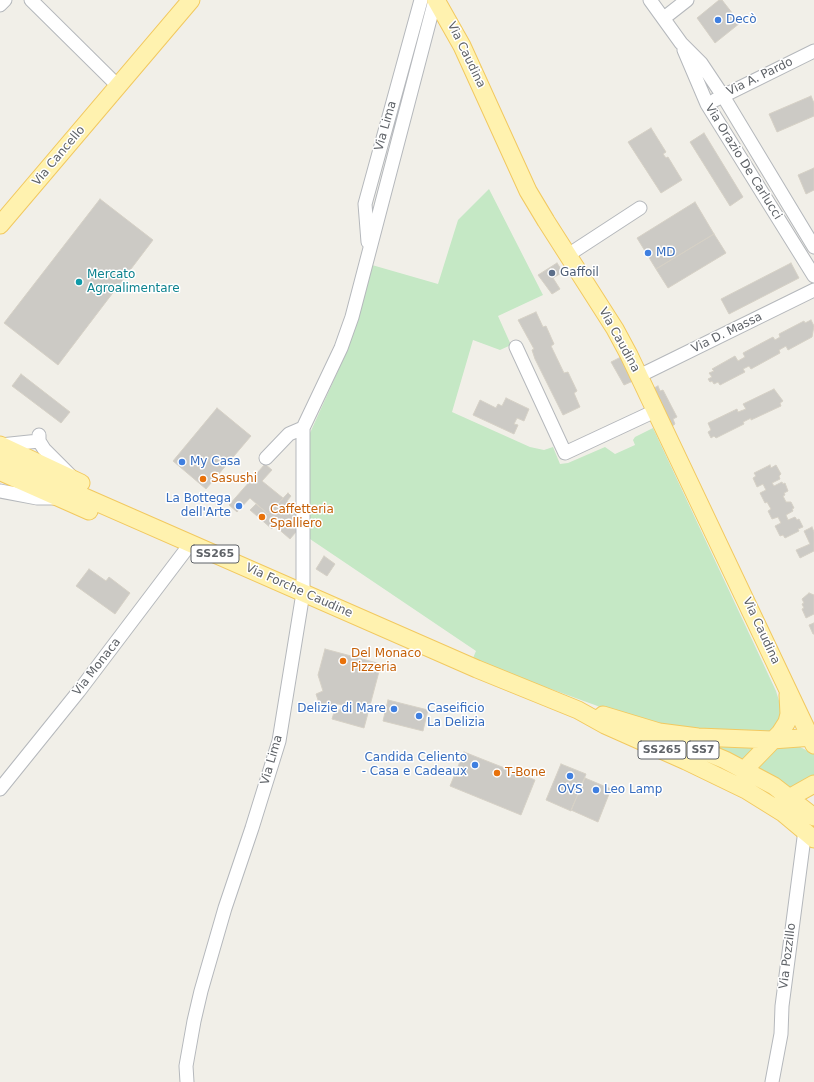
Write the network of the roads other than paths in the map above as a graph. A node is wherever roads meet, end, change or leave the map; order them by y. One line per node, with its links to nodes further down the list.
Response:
1 (5, 0): 8 (street)
2 (31, 0): 14 (street)
3 (191, 0): 14 (main road, Via Cancello)
4 (421, 0): 20 (street, Via Lima)
5 (436, 0): 9 (main road, Via Caudina); 11 (street, Via Lima)
6 (650, 0): 10 (street, Via Orazio De Carlucci)
7 (687, 0): 10 (street)
8 (0, 5)
9 (447, 16): 11 (street); 21 (main road, Via Caudina)
10 (664, 18): 12 (street, Via Orazio De Carlucci)
11 (429, 24): 20 (street, Via Lima)
12 (681, 43): 15 (street, Via Orazio De Carlucci); 16 (street, Via Orazio De Carlucci)
13 (814, 51): 15 (street, Via A. Pardo)
14 (118, 86): 18 (main road, Via Cancello)
15 (723, 96): 16 (street, Via A. Pardo); 19 (street, Via Orazio De Carlucci)
16 (707, 104): 22 (street, Via Orazio De Carlucci)
17 (640, 208): 21 (street)
18 (0, 225)
19 (814, 246)
20 (369, 254): 27 (street, Via Lima)
21 (568, 255): 25 (main road, Via Caudina)
22 (814, 276)
23 (814, 290): 25 (street, Via D. Massa)
24 (516, 347): 26 (street)
25 (639, 376): 26 (main road, Via Caudina)
26 (655, 411): 38 (main road, Via Caudina)
27 (303, 428): 29 (street); 37 (street, Via Lima)
28 (0, 445): 32 (main road); 32 (street)
29 (266, 458)
30 (0, 460): 35 (main road, Via Forche Caudine / SS265)
31 (0, 472): 34 (main road)
32 (75, 480): 35 (main road)
33 (0, 491): 34 (street)
34 (58, 498): 35 (main road)
35 (126, 516): 36 (main road, Via Forche Caudine / SS265)
36 (192, 543): 37 (main road, Via Forche Caudine / SS265); 45 (street, Via Monaca)
37 (303, 593): 39 (main road, Via Forche Caudine / SS265); 50 (street, Via Lima)
38 (788, 688): 41 (main road, Via Caudina); 42 (main road, Via Caudina)
39 (578, 710): 40 (main road, Via Forche Caudine / SS265); 46 (main road, Via Forche Caudine / SS265)
40 (659, 732): 41 (main road, Via Forche Caudine / SS265); 43 (main road, SS7)
41 (772, 740): 42 (main road, Via Forche Caudine / SS265); 43 (main road, Via Caudina)
42 (813, 740)
43 (746, 771): 46 (main road); 47 (main road, SS7)
44 (814, 784): 47 (main road)
45 (0, 789)
46 (746, 790): 48 (main road, Via Forche Caudine / SS265)
47 (790, 798): 48 (main road); 49 (main road, SS7)
48 (768, 803): 49 (main road, Via Forche Caudine)
49 (811, 829): 51 (street, Via Pozzillo)
50 (187, 1082)
51 (772, 1082)

